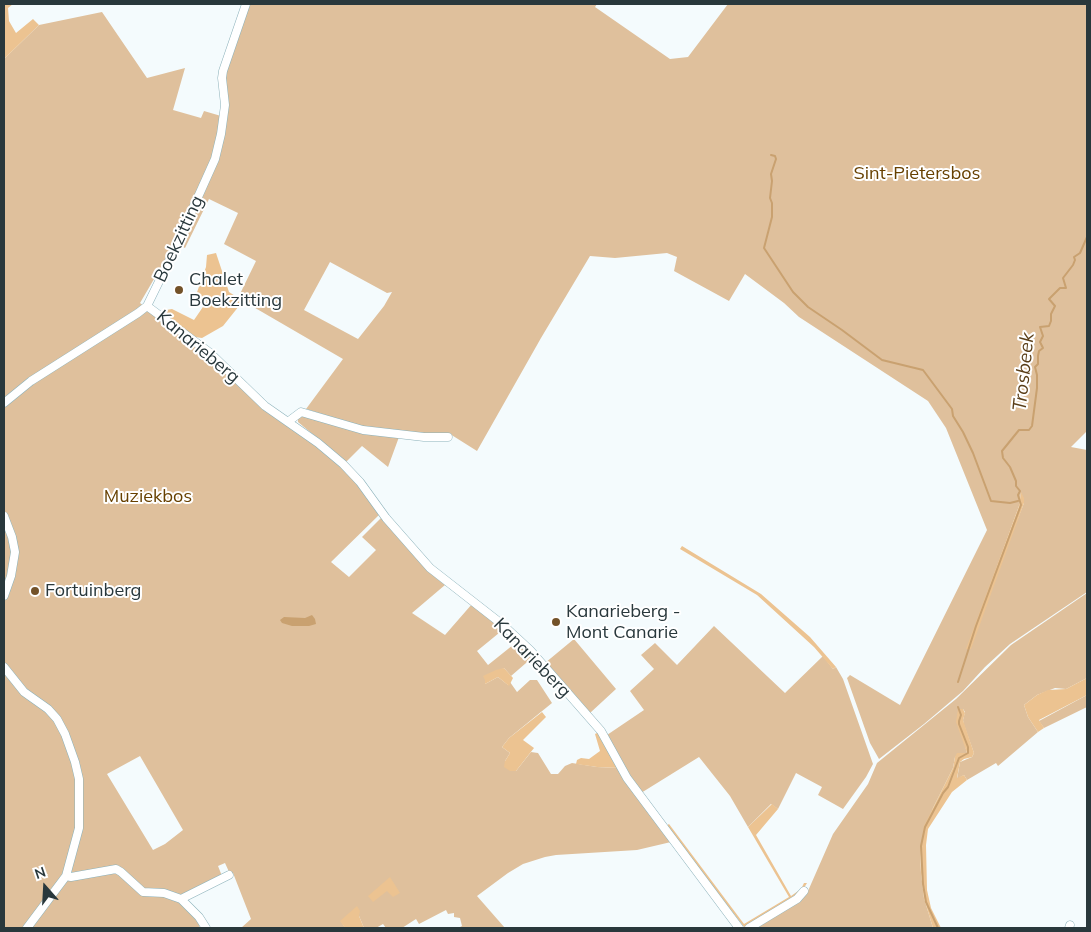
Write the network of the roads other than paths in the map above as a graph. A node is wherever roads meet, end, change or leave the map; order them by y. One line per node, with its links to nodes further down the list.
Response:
1 (246, 4): 2 (street, Boekzitting)
2 (147, 306): 3 (street, Boekzitting); 4 (street, Kanarieberg)
3 (4, 403)
4 (289, 421): 5 (street); 15 (street, Kanarieberg)
5 (448, 437)
6 (4, 516): 7 (street)
7 (4, 596)
8 (4, 668): 10 (street)
9 (229, 875): 12 (street)
10 (66, 876): 12 (street); 13 (street)
11 (804, 891): 16 (street)
12 (181, 899): 14 (street)
13 (27, 928)
14 (206, 928)
15 (739, 928)
16 (749, 928)

